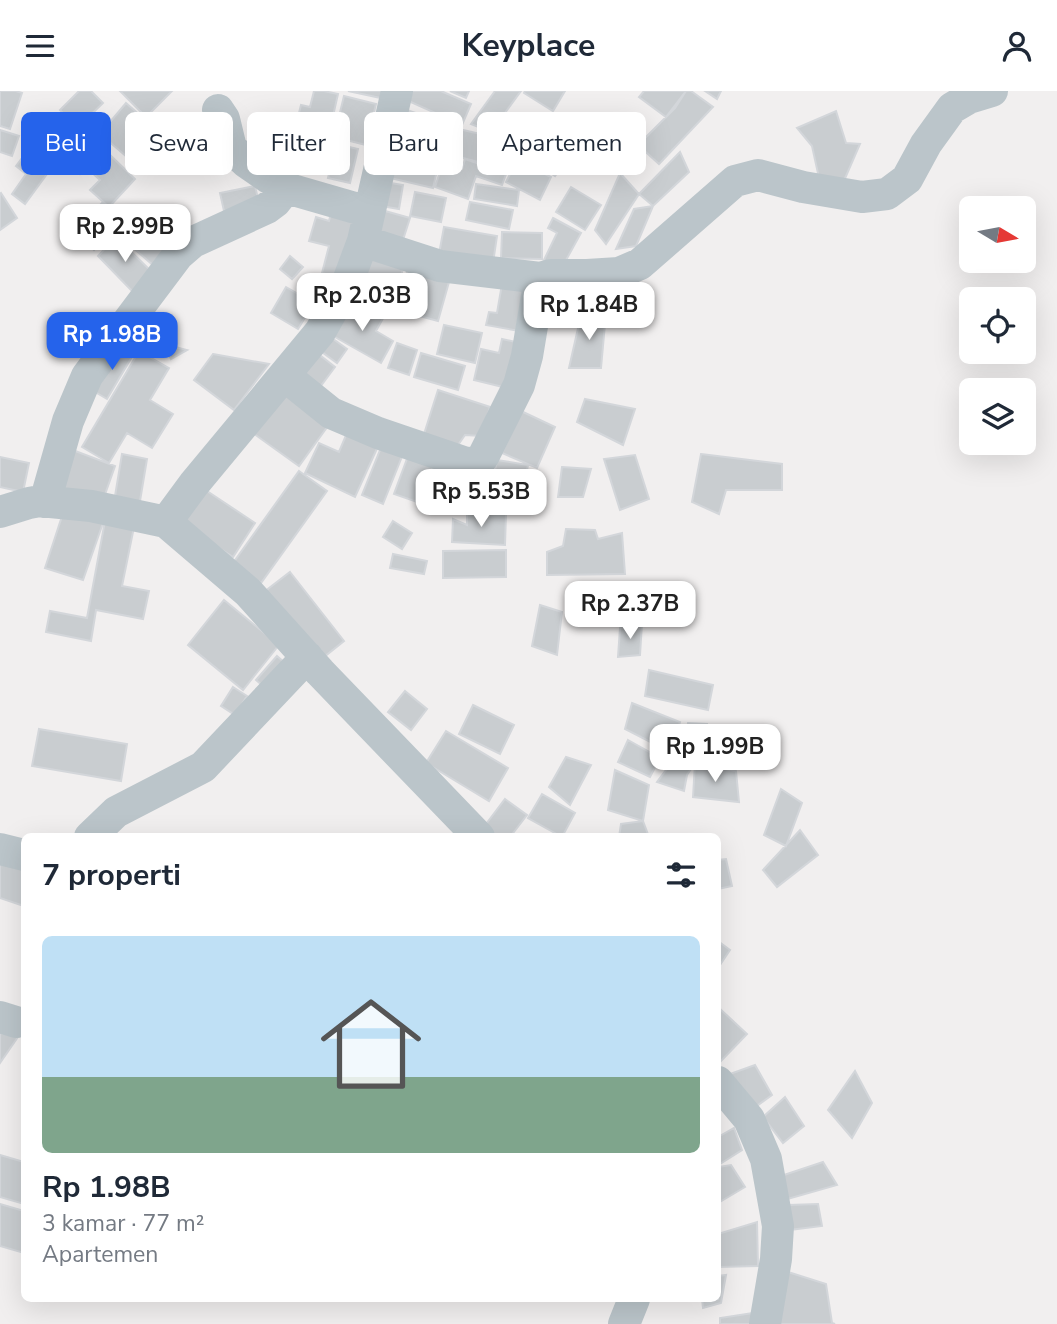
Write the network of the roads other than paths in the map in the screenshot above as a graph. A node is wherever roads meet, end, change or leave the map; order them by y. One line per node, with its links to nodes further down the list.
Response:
1 (397, 91): 5 (street)
2 (992, 91): 6 (street)
3 (218, 110): 4 (street)
4 (286, 188): 5 (street); 8 (street)
5 (366, 226): 6 (street); 7 (street)
6 (540, 278): 7 (street)
7 (285, 376): 10 (street)
8 (45, 502): 9 (street); 10 (street)
9 (0, 512)
10 (166, 522): 11 (street)
11 (307, 657): 12 (street); 13 (street)
12 (94, 833)
13 (475, 833)
14 (0, 849): 15 (street)
15 (21, 854)
16 (721, 1086): 19 (street)
17 (633, 1302): 18 (street)
18 (624, 1324)
19 (765, 1324)

